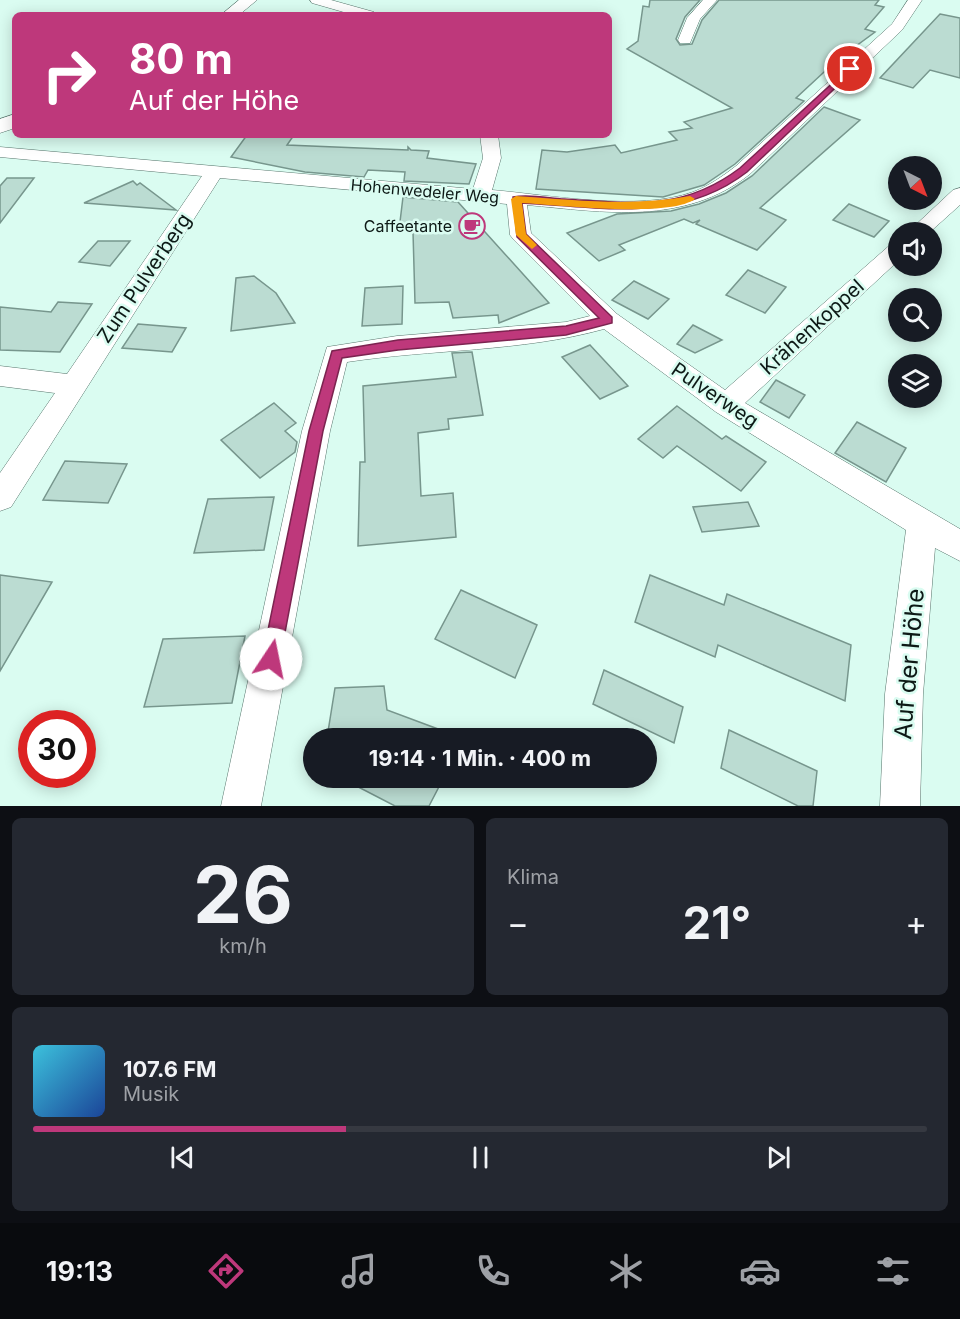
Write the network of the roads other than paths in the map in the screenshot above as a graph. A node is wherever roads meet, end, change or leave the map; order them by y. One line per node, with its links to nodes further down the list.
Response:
1 (249, 0): 5 (main road)
2 (317, 0): 6 (street)
3 (710, 0): 7 (street)
4 (915, 0): 13 (street, Hohenwedeler Weg)
5 (233, 12)
6 (359, 12)
7 (685, 40)
8 (489, 138): 12 (street)
9 (0, 152): 10 (street, Hohenwedeler Weg)
10 (215, 171): 12 (street, Hohenwedeler Weg); 18 (street, Zum Pulverberg)
11 (960, 194): 14 (street)
12 (480, 196): 13 (street, Hohenwedeler Weg)
13 (516, 199): 16 (street, Pulverweg)
14 (929, 222)
15 (888, 259): 19 (street, Krähenkoppel)
16 (608, 320): 19 (street, Pulverweg); 23 (street)
17 (0, 376): 18 (street)
18 (73, 385): 20 (street, Zum Pulverberg)
19 (726, 405): 21 (street, Pulverweg)
20 (0, 498)
21 (922, 523): 22 (street, Pulverweg); 24 (street, Auf der Höhe)
22 (960, 546)
23 (241, 806)
24 (900, 806)

